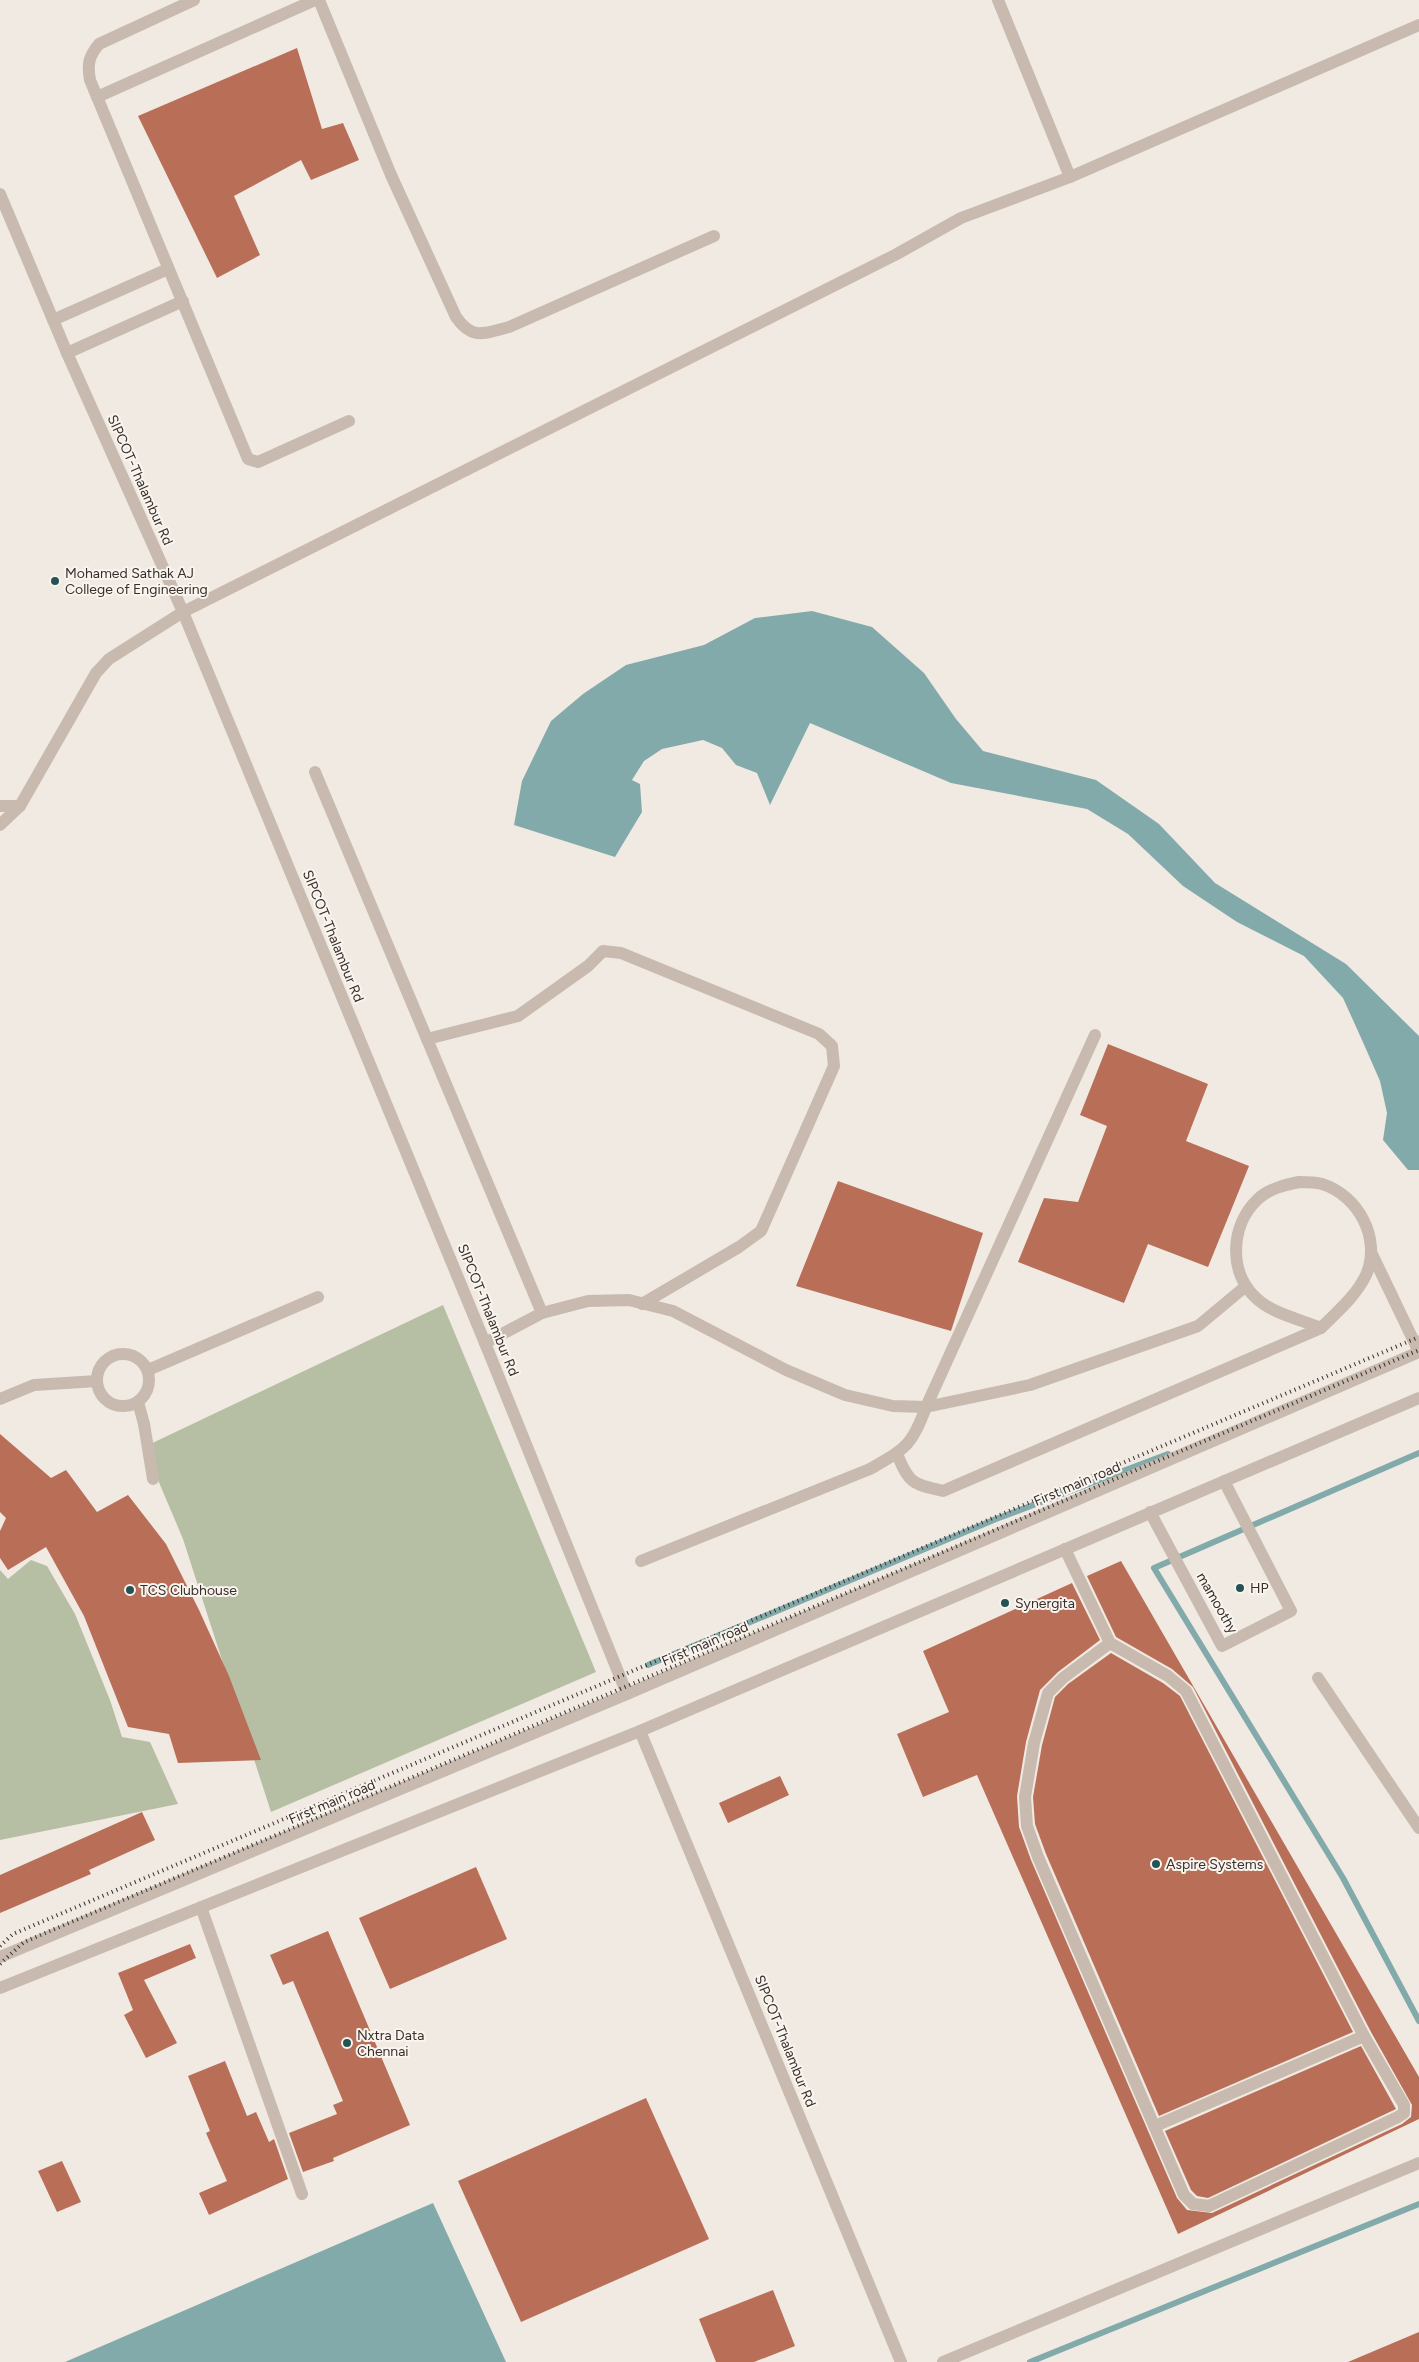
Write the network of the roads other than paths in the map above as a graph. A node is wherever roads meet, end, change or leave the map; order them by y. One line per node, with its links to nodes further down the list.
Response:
1 (194, 0): 6 (street)
2 (315, 0): 6 (street)
3 (319, 0): 9 (street)
4 (998, 0): 7 (street)
5 (1419, 25): 7 (street)
6 (98, 98): 10 (street)
7 (1070, 177): 15 (street)
8 (0, 194): 12 (street, SIPCOT-Thalambur Rd)
9 (714, 236)
10 (168, 269): 11 (street); 12 (street)
11 (183, 301): 13 (street); 14 (street)
12 (53, 320): 13 (street, SIPCOT-Thalambur Rd)
13 (67, 353): 15 (street, SIPCOT-Thalambur Rd)
14 (349, 421)
15 (183, 612): 18 (street); 28 (street, SIPCOT-Thalambur Rd)
16 (315, 772): 21 (street)
17 (0, 806): 18 (street)
18 (20, 806): 19 (street)
19 (0, 825)
20 (1095, 1035): 35 (street)
21 (427, 1038): 25 (street); 26 (street)
22 (1371, 1252): 23 (street); 27 (street); 29 (street)
23 (1246, 1286): 27 (street); 35 (street)
24 (318, 1298): 30 (street)
25 (642, 1304): 26 (street); 35 (street)
26 (542, 1312): 28 (street)
27 (1321, 1328): 36 (street)
28 (485, 1343): 44 (street, SIPCOT-Thalambur Rd)
29 (1419, 1352): 44 (street, First main road)
30 (148, 1370): 31 (street); 34 (street)
31 (97, 1381): 33 (street); 34 (street)
32 (1419, 1398): 38 (street)
33 (0, 1399)
34 (138, 1402): 37 (street)
35 (926, 1407): 36 (street)
36 (897, 1454): 41 (street)
37 (153, 1478)
38 (1224, 1481): 39 (street); 39 (street, mamoothy)
39 (1150, 1512): 40 (street)
40 (1065, 1549): 42 (street); 45 (street)
41 (641, 1561)
42 (1110, 1643): 50 (street); 51 (street)
43 (1318, 1678): 46 (street)
44 (628, 1694): 48 (street, First main road)
45 (640, 1731): 47 (street); 54 (street, SIPCOT-Thalambur Rd)
46 (1419, 1828)
47 (201, 1906): 49 (street); 53 (street)
48 (0, 1958)
49 (0, 1988)
50 (1364, 2036): 51 (street); 51 (street)
51 (1155, 2126)
52 (1419, 2163): 55 (street)
53 (302, 2194)
54 (901, 2362)
55 (944, 2362)

